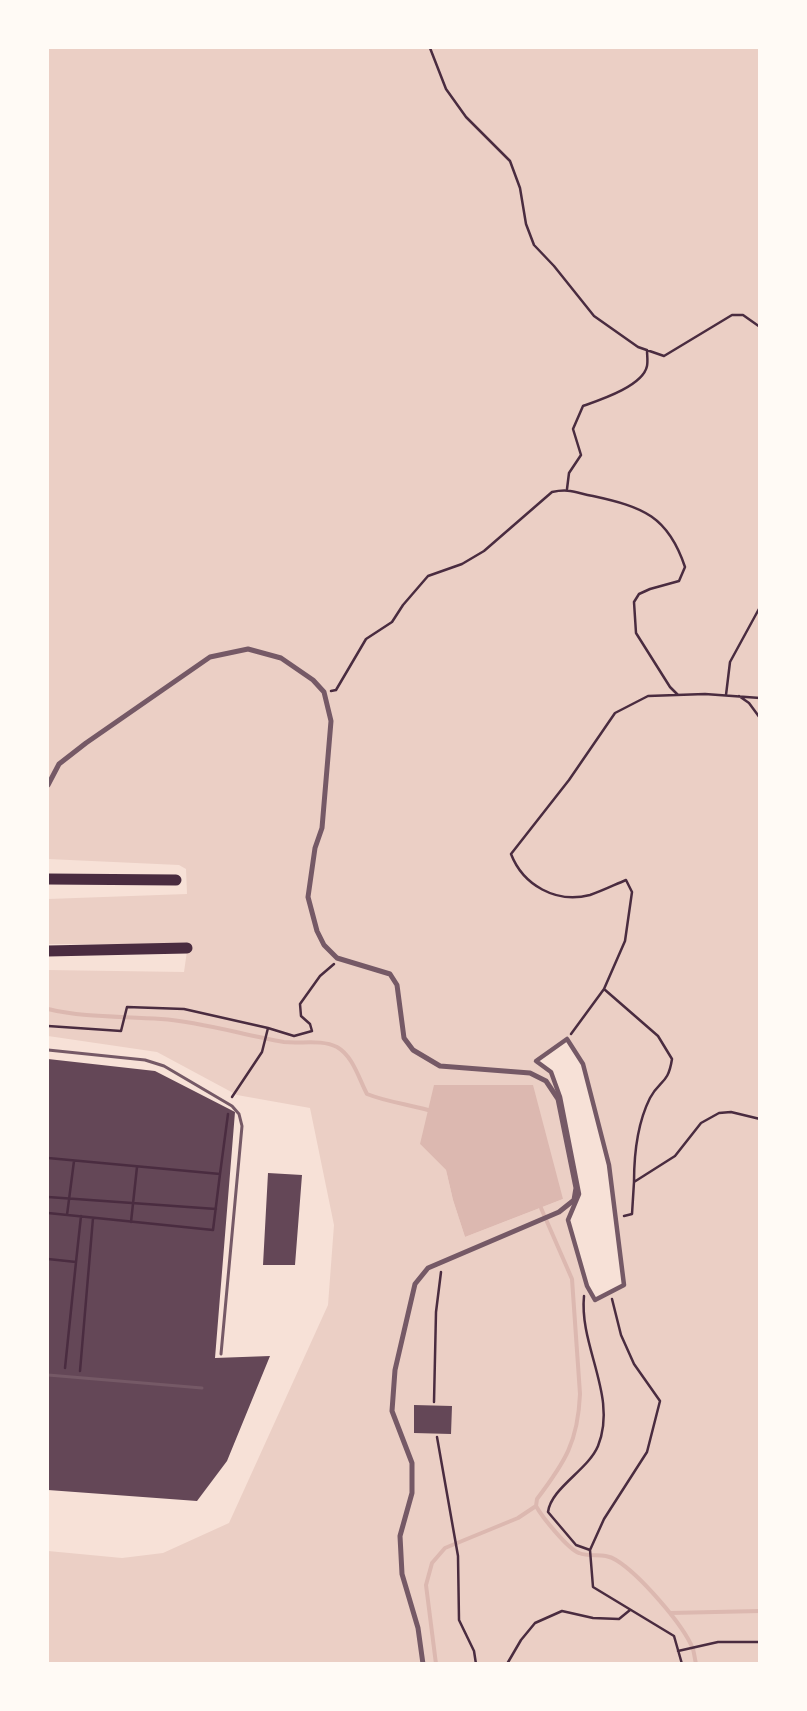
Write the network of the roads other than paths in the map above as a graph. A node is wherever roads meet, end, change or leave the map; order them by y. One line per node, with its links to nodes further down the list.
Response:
1 (48, 785): 13 (street)
2 (48, 874): 4 (street)
3 (48, 879): 4 (highway)
4 (83, 879): 5 (highway)
5 (176, 880)
6 (187, 948): 7 (highway)
7 (48, 951)
8 (48, 1050): 10 (lane)
9 (610, 1293): 9 (street)
10 (221, 1354)
11 (48, 1375): 12 (lane)
12 (202, 1388)
13 (423, 1664)

